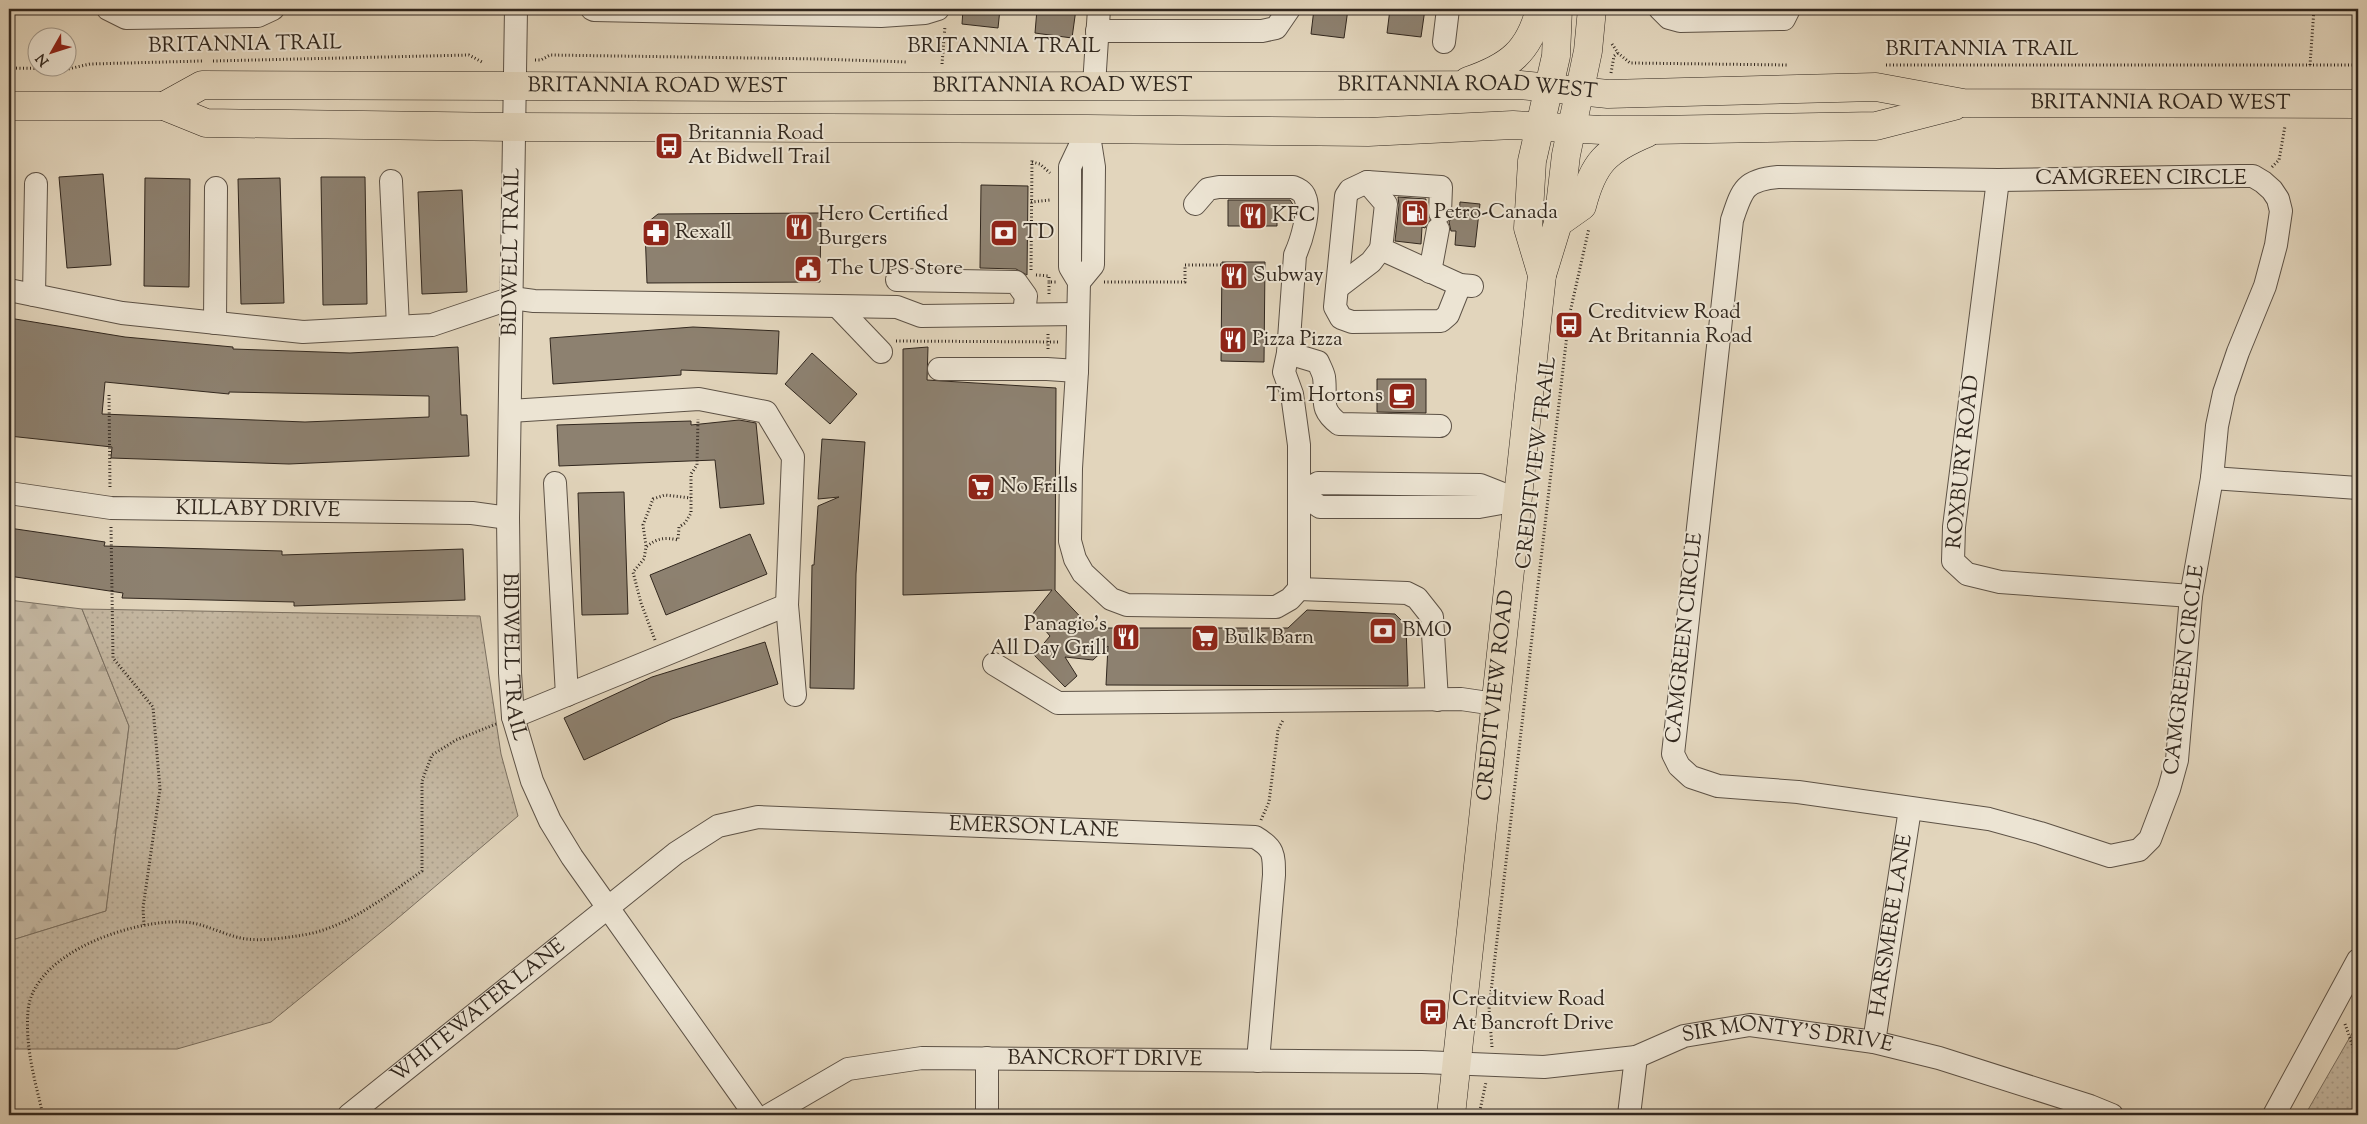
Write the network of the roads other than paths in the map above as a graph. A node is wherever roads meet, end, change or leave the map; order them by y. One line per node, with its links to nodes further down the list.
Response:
1 (108, 9): 2 (street)
2 (273, 9)
3 (516, 9): 18 (street, BIDWELL TRAIL)
4 (592, 9): 13 (street)
5 (1289, 9): 14 (street)
6 (1448, 9): 15 (street)
7 (1540, 9): 17 (main road)
8 (1558, 9): 19 (main road, CREDITVIEW ROAD)
9 (1592, 9): 20 (main road, CREDITVIEW ROAD)
10 (1660, 9): 12 (street)
11 (1804, 9): 12 (street)
12 (1786, 14)
13 (942, 16)
14 (1098, 20): 16 (street)
15 (1444, 42)
16 (1094, 85): 17 (main road, BRITANNIA ROAD WEST); 18 (main road, BRITANNIA ROAD WEST)
17 (1458, 85): 19 (main road, BRITANNIA ROAD WEST)
18 (515, 86): 24 (main road, BRITANNIA ROAD WEST); 25 (street, BIDWELL TRAIL)
19 (1549, 87): 20 (main road, BRITANNIA ROAD WEST); 26 (main road, CREDITVIEW ROAD)
20 (1580, 91): 21 (main road, BRITANNIA ROAD WEST); 28 (main road, CREDITVIEW ROAD)
21 (1963, 104): 22 (main road, BRITANNIA ROAD WEST); 29 (main road, BRITANNIA ROAD WEST)
22 (2358, 104)
23 (9, 106): 24 (main road, BRITANNIA ROAD WEST)
24 (164, 106): 25 (main road, BRITANNIA ROAD WEST)
25 (514, 127): 27 (main road, BRITANNIA ROAD WEST); 44 (street, BIDWELL TRAIL)
26 (1540, 127): 27 (main road, BRITANNIA ROAD WEST); 28 (main road, BRITANNIA ROAD WEST); 39 (main road, CREDITVIEW ROAD)
27 (1088, 129): 47 (street)
28 (1572, 129): 29 (main road, BRITANNIA ROAD WEST); 36 (main road, CREDITVIEW ROAD)
29 (1653, 130): 36 (main road)
30 (1998, 180): 56 (street, CAMGREEN CIRCLE); 64 (street, ROXBURY ROAD); 72 (street, CAMGREEN CIRCLE)
31 (391, 182): 49 (street)
32 (1367, 182): 37 (street); 38 (street); 41 (street)
33 (36, 184): 43 (street)
34 (216, 188): 48 (street)
35 (1195, 204): 51 (street)
36 (1558, 223): 39 (main road, CREDITVIEW ROAD)
37 (1382, 250): 38 (street); 41 (street)
38 (1430, 272): 41 (street)
39 (1542, 275): 61 (main road, CREDITVIEW ROAD)
40 (897, 280): 46 (street)
41 (1337, 288)
42 (9, 290): 43 (street)
43 (34, 295): 48 (street)
44 (512, 298): 45 (street); 49 (street); 54 (street, BIDWELL TRAIL)
45 (837, 306): 46 (street); 50 (street)
46 (1024, 314): 47 (street)
47 (1078, 314): 53 (street)
48 (215, 322): 49 (street)
49 (398, 326)
50 (881, 352)
51 (1288, 353): 55 (street); 60 (street)
52 (939, 370): 53 (street)
53 (1077, 371): 63 (street)
54 (510, 411): 62 (street, BIDWELL TRAIL); 65 (street)
55 (1440, 426)
56 (2212, 478): 58 (street); 64 (street, CAMGREEN CIRCLE)
57 (555, 483): 67 (street)
58 (2358, 488)
59 (9, 493): 62 (street, KILLABY DRIVE)
60 (1300, 493): 61 (street); 63 (street)
61 (1518, 500): 70 (main road, CREDITVIEW ROAD)
62 (508, 518): 71 (street, BIDWELL TRAIL)
63 (1299, 589): 69 (street)
64 (2191, 596): 72 (street, CAMGREEN CIRCLE)
65 (787, 606): 67 (street); 68 (street)
66 (994, 664): 69 (street)
67 (567, 695): 71 (street)
68 (795, 695)
69 (1437, 700): 70 (street)
70 (1495, 704): 79 (main road, CREDITVIEW ROAD)
71 (513, 717): 73 (street, BIDWELL TRAIL)
72 (1910, 810): 75 (street, HARSMERE LANE)
73 (608, 908): 78 (street, EMERSON LANE); 80 (street, WHITEWATER LANE); 81 (street, BIDWELL TRAIL)
74 (2358, 960): 87 (street)
75 (1874, 1042): 76 (street, SIR MONTY'S DRIVE); 86 (street, SIR MONTY'S DRIVE)
76 (1636, 1057): 79 (street, SIR MONTY'S DRIVE); 85 (street)
77 (987, 1058): 78 (street, BANCROFT DRIVE); 82 (street, BANCROFT DRIVE); 83 (street)
78 (1258, 1060): 79 (street, BANCROFT DRIVE)
79 (1454, 1064): 84 (main road, CREDITVIEW ROAD)
80 (349, 1115)
81 (756, 1115)
82 (769, 1115)
83 (987, 1115)
84 (1451, 1115)
85 (1629, 1115)
86 (2112, 1115)
87 (2274, 1115)

